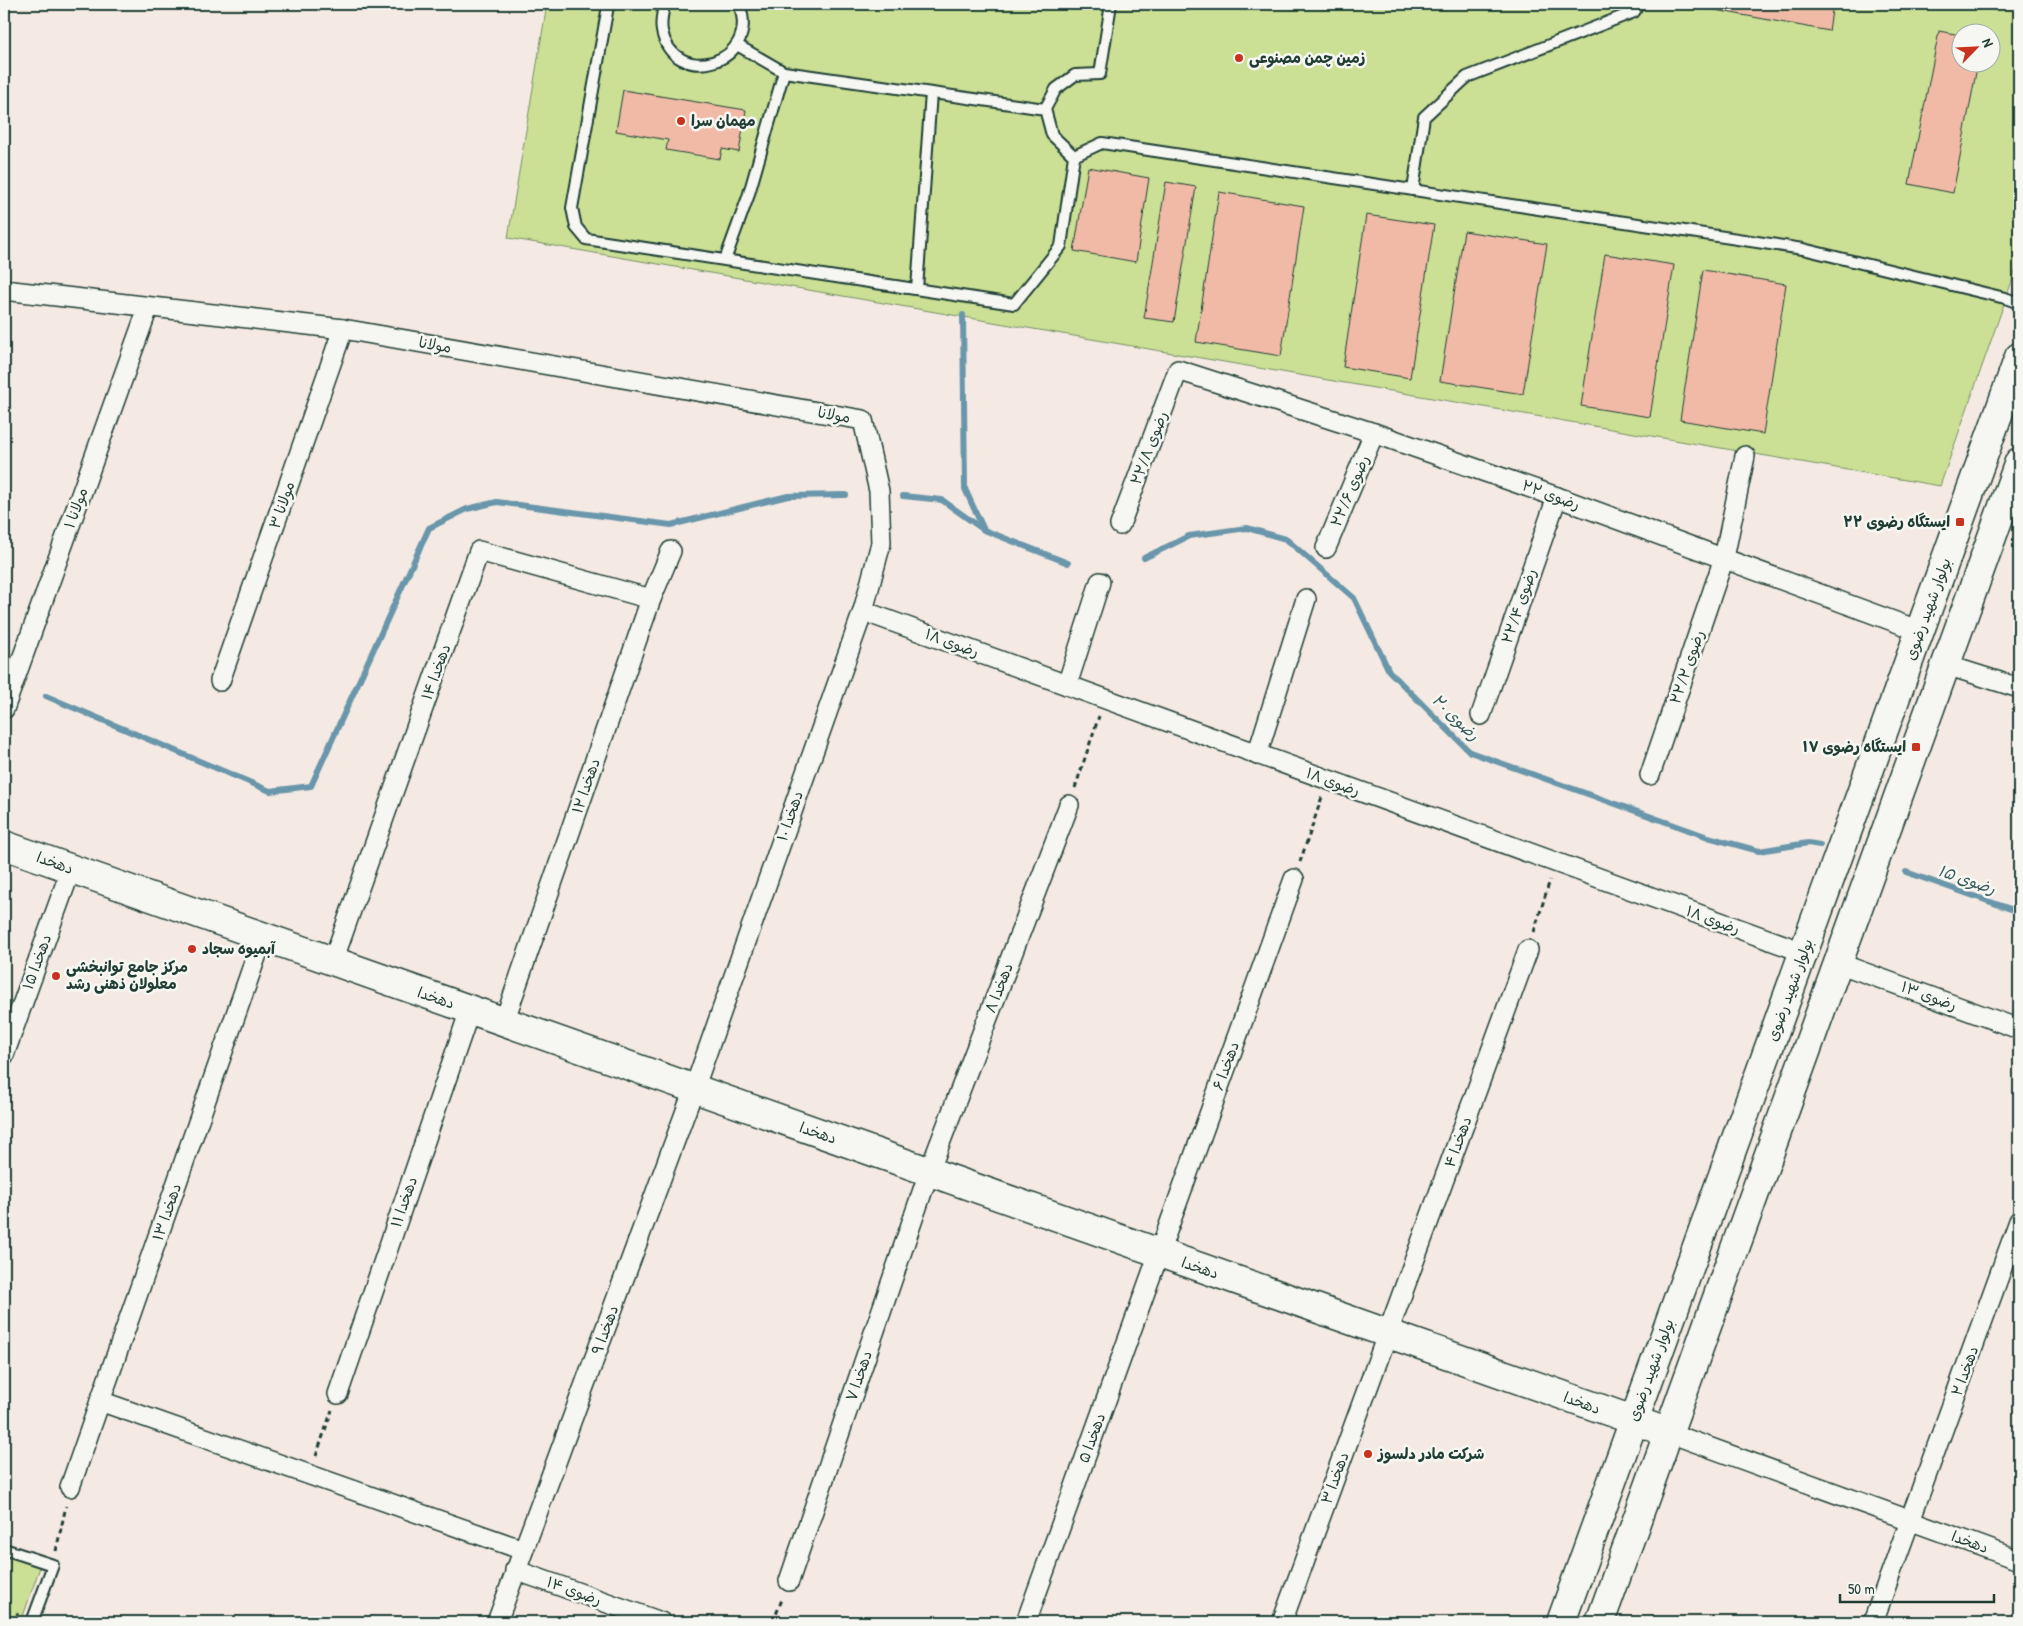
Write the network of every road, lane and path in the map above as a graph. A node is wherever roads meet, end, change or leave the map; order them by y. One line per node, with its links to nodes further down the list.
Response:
1 (611, 4): 12 (lane)
2 (664, 4): 6 (lane)
3 (739, 4): 6 (lane)
4 (1111, 4): 9 (lane)
5 (1639, 4): 11 (lane)
6 (737, 45): 7 (lane)
7 (784, 72): 8 (lane); 12 (lane)
8 (931, 93): 9 (lane); 13 (lane)
9 (1045, 109): 10 (lane)
10 (1074, 156): 11 (lane); 13 (lane)
11 (1413, 190): 15 (lane)
12 (725, 260): 13 (lane)
13 (917, 289)
14 (4, 290): 16 (street, مولانا)
15 (2019, 303)
16 (148, 308): 17 (street, مولانا); 39 (street, مولانا ۱)
17 (343, 329): 20 (street, مولانا); 35 (street, مولانا ۳)
18 (2019, 357): 33 (street, بولوار شهید رضوی)
19 (1178, 370): 21 (street, رضوی ۲۲); 25 (street, رضوی ۲۲/۸)
20 (863, 420): 32 (street, دهخدا ۱۰)
21 (1374, 433): 24 (street, رضوی ۲۲); 26 (street, رضوی ۲۲/۶)
22 (1745, 456): 28 (street, رضوی ۲۲/۲)
23 (2019, 462): 34 (street)
24 (1557, 496): 28 (street, رضوی ۲۲); 40 (street, رضوی ۲۲/۴)
25 (1120, 525)
26 (1326, 548)
27 (671, 551): 30 (street, دهخدا ۱۲)
28 (1724, 558): 33 (street, رضوی ۲۲); 42 (street, رضوی ۲۲/۲)
29 (1100, 582): 36 (street)
30 (651, 599): 52 (street, دهخدا ۱۴); 55 (street, دهخدا ۱۲)
31 (1306, 599): 41 (street)
32 (863, 610): 36 (street, رضوی ۱۸); 58 (street, دهخدا ۱۰)
33 (1920, 631): 51 (street, بولوار شهید رضوی)
34 (1946, 665): 37 (street); 53 (street)
35 (220, 681)
36 (1067, 685): 38 (street, رضوی ۱۸)
37 (2019, 688)
38 (1105, 699): 41 (street, رضوی ۱۸); 44 (path)
39 (4, 709)
40 (1481, 715)
41 (1257, 754): 43 (street, رضوی ۱۸)
42 (1650, 775)
43 (1328, 780): 46 (street, رضوی ۱۸); 48 (path)
44 (1069, 805): 59 (street, دهخدا ۸)
45 (4, 845): 47 (street, دهخدا)
46 (1556, 863): 50 (path); 51 (street, رضوی ۱۸)
47 (71, 869): 49 (street, دهخدا); 57 (street, دهخدا ۱۵)
48 (1294, 879): 61 (street, دهخدا ۶)
49 (264, 937): 52 (street, دهخدا); 64 (street, دهخدا ۱۳)
50 (1528, 950): 62 (street, دهخدا ۴)
51 (1803, 952): 65 (street, بولوار شهید رضوی)
52 (332, 961): 54 (street, دهخدا)
53 (1838, 963): 56 (street, رضوی ۱۳); 66 (street)
54 (470, 1010): 55 (street, دهخدا); 63 (street, دهخدا ۱۱)
55 (504, 1022): 58 (street, دهخدا)
56 (2019, 1029)
57 (4, 1055)
58 (694, 1089): 59 (street, دهخدا); 71 (street, دهخدا ۹)
59 (929, 1172): 61 (street, دهخدا); 74 (street, دهخدا ۷)
60 (2019, 1221): 69 (street, دهخدا ۲)
61 (1158, 1253): 62 (street, دهخدا); 79 (street, دهخدا ۵)
62 (1388, 1334): 65 (street, دهخدا); 80 (street, دهخدا ۳)
63 (338, 1394): 67 (path)
64 (100, 1401): 67 (street); 68 (street, دهخدا ۱۳)
65 (1633, 1421): 66 (street, دهخدا); 81 (street, بولوار شهید رضوی)
66 (1667, 1432): 69 (street, دهخدا); 82 (street)
67 (310, 1476): 71 (street)
68 (70, 1487)
69 (1910, 1520): 72 (street, دهخدا); 83 (street, دهخدا ۲)
70 (4, 1549): 75 (lane)
71 (523, 1550): 73 (street, دهخدا ۹)
72 (2019, 1560)
73 (515, 1570): 76 (street, دهخدا ۹); 77 (street, رضوی ۱۴)
74 (790, 1581): 78 (path)
75 (32, 1622)
76 (497, 1622)
77 (660, 1622)
78 (773, 1622)
79 (1026, 1622)
80 (1282, 1622)
81 (1561, 1622)
82 (1600, 1622)
83 (1873, 1622)

